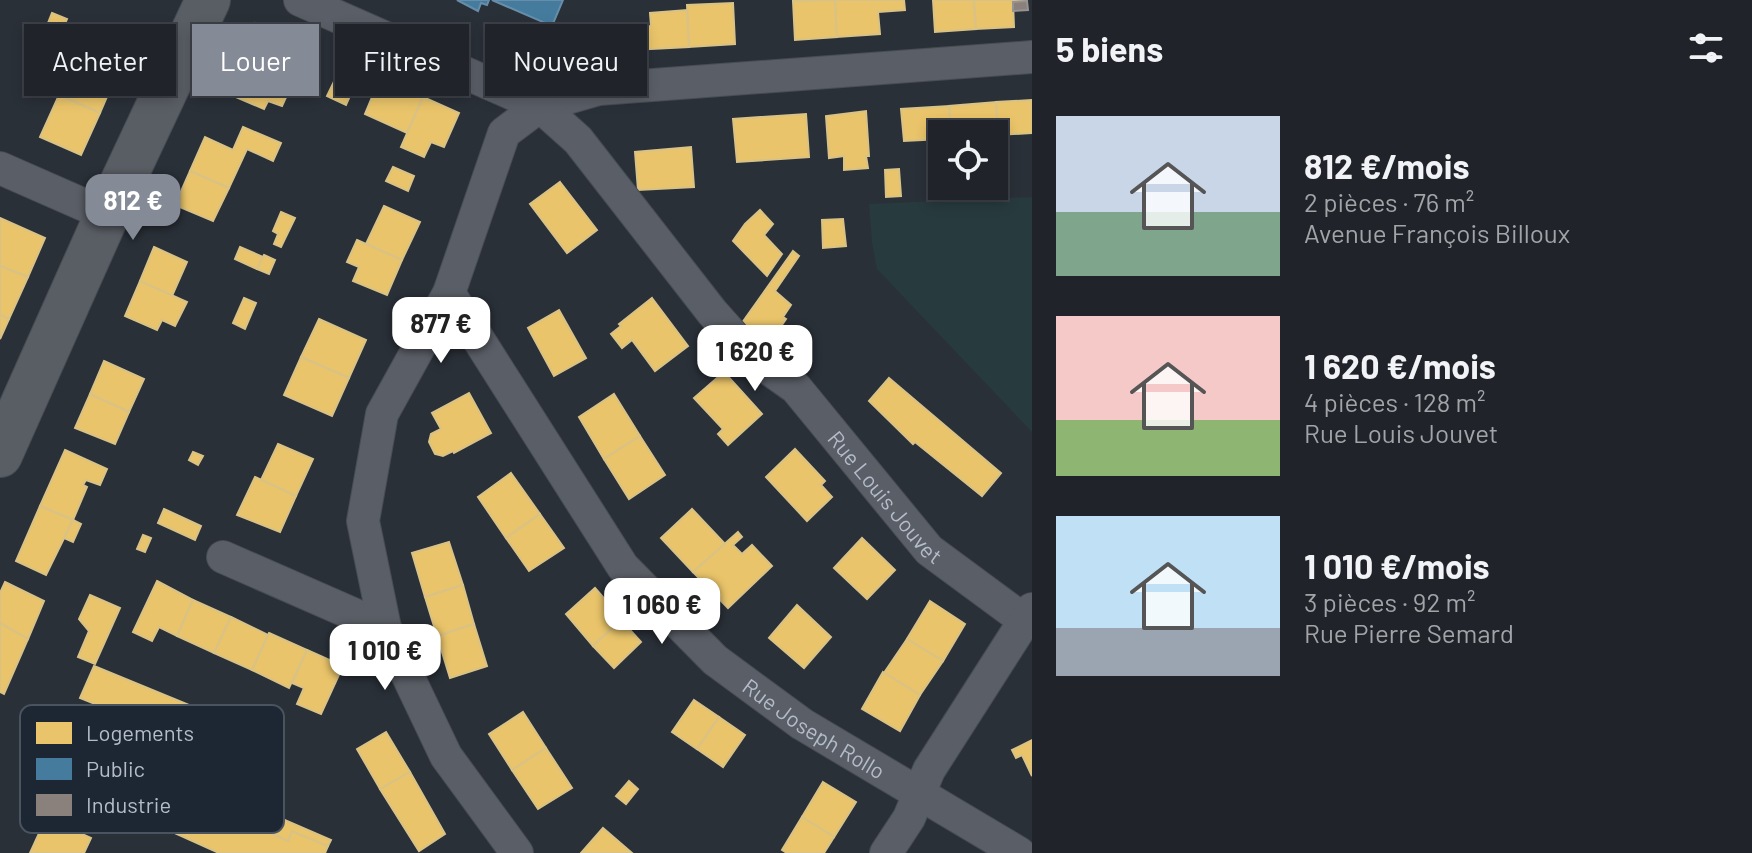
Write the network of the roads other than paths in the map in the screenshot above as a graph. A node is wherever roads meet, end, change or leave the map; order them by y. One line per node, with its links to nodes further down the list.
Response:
1 (208, 0): 6 (main road)
2 (300, 0): 4 (street, Rue Louis Jouvet)
3 (1032, 57): 4 (street)
4 (540, 106): 7 (street); 10 (street, Rue Louis Jouvet)
5 (0, 168): 6 (street)
6 (107, 215): 8 (main road)
7 (449, 293): 11 (street); 12 (street, Rue Joseph Rollo)
8 (0, 455)
9 (223, 557): 11 (street)
10 (1028, 614): 12 (street)
11 (385, 628): 13 (street)
12 (919, 791): 14 (street); 15 (street, Rue Joseph Rollo)
13 (517, 853)
14 (886, 853)
15 (1019, 853)

